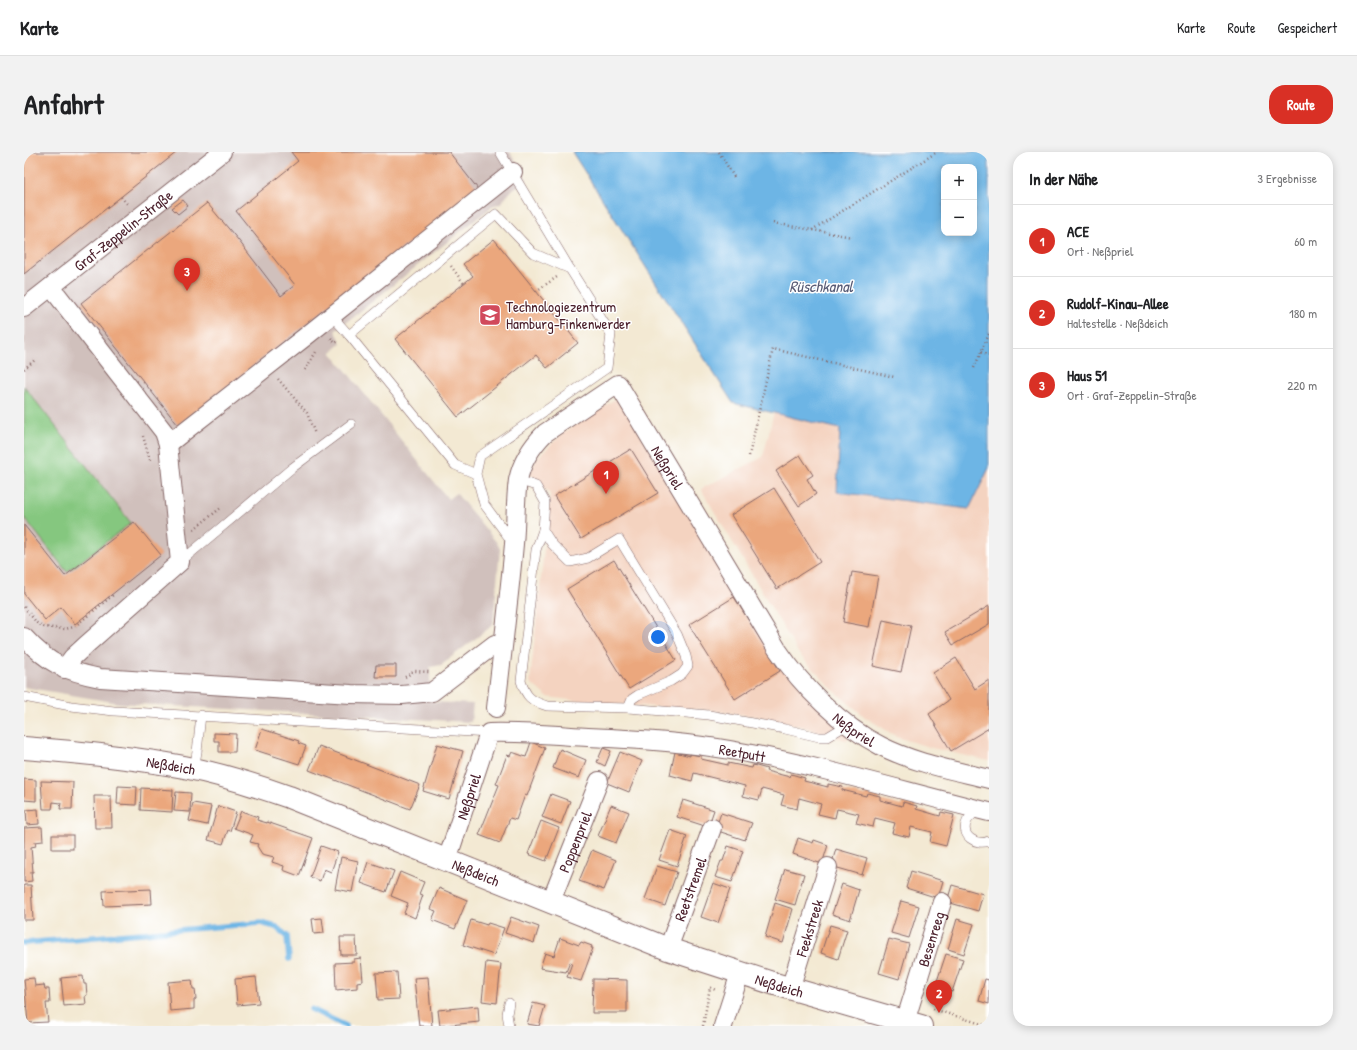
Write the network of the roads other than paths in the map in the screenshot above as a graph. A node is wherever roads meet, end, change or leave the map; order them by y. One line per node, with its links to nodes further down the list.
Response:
1 (222, 152): 5 (street, Graf-Zeppelin-Straße)
2 (500, 152): 3 (lane)
3 (513, 172): 4 (lane); 7 (street)
4 (570, 269): 8 (lane); 11 (lane)
5 (51, 286): 6 (street, Graf-Zeppelin-Straße); 10 (street)
6 (24, 308)
7 (332, 316): 8 (lane); 10 (street)
8 (349, 335): 11 (lane)
9 (351, 424): 15 (lane)
10 (168, 444): 15 (street)
11 (476, 474): 14 (lane)
12 (518, 480): 13 (lane); 14 (street, Neßpriel); 23 (street, Neßpriel)
13 (543, 530): 21 (lane); 21 (lane)
14 (514, 544): 17 (street, Neßpriel)
15 (179, 555): 18 (street)
16 (24, 637): 18 (street)
17 (503, 644): 18 (street); 20 (street, Neßpriel)
18 (64, 669)
19 (24, 697): 22 (lane)
20 (496, 708)
21 (628, 708): 23 (lane)
22 (201, 715): 24 (lane); 26 (lane)
23 (847, 724): 27 (street, Neßpriel)
24 (489, 733): 29 (street, Reetputt); 32 (street, Neßpriel)
25 (24, 748): 26 (street, Neßdeich)
26 (194, 769): 32 (street, Neßdeich)
27 (989, 779)
28 (599, 781): 34 (street, Poppenpriel)
29 (984, 811): 31 (lane)
30 (712, 828): 36 (street, Reetstremel)
31 (989, 841)
32 (447, 860): 34 (street, Neßdeich)
33 (828, 867): 38 (street, Feekstreek)
34 (552, 902): 36 (street, Neßdeich)
35 (942, 902): 40 (street, Besenreeg)
36 (668, 949): 37 (street, Neßdeich)
37 (740, 973): 38 (street, Neßdeich); 42 (street)
38 (790, 989): 40 (street, Neßdeich)
39 (509, 1003): 41 (lane)
40 (912, 1017)
41 (509, 1026)
42 (723, 1026)

